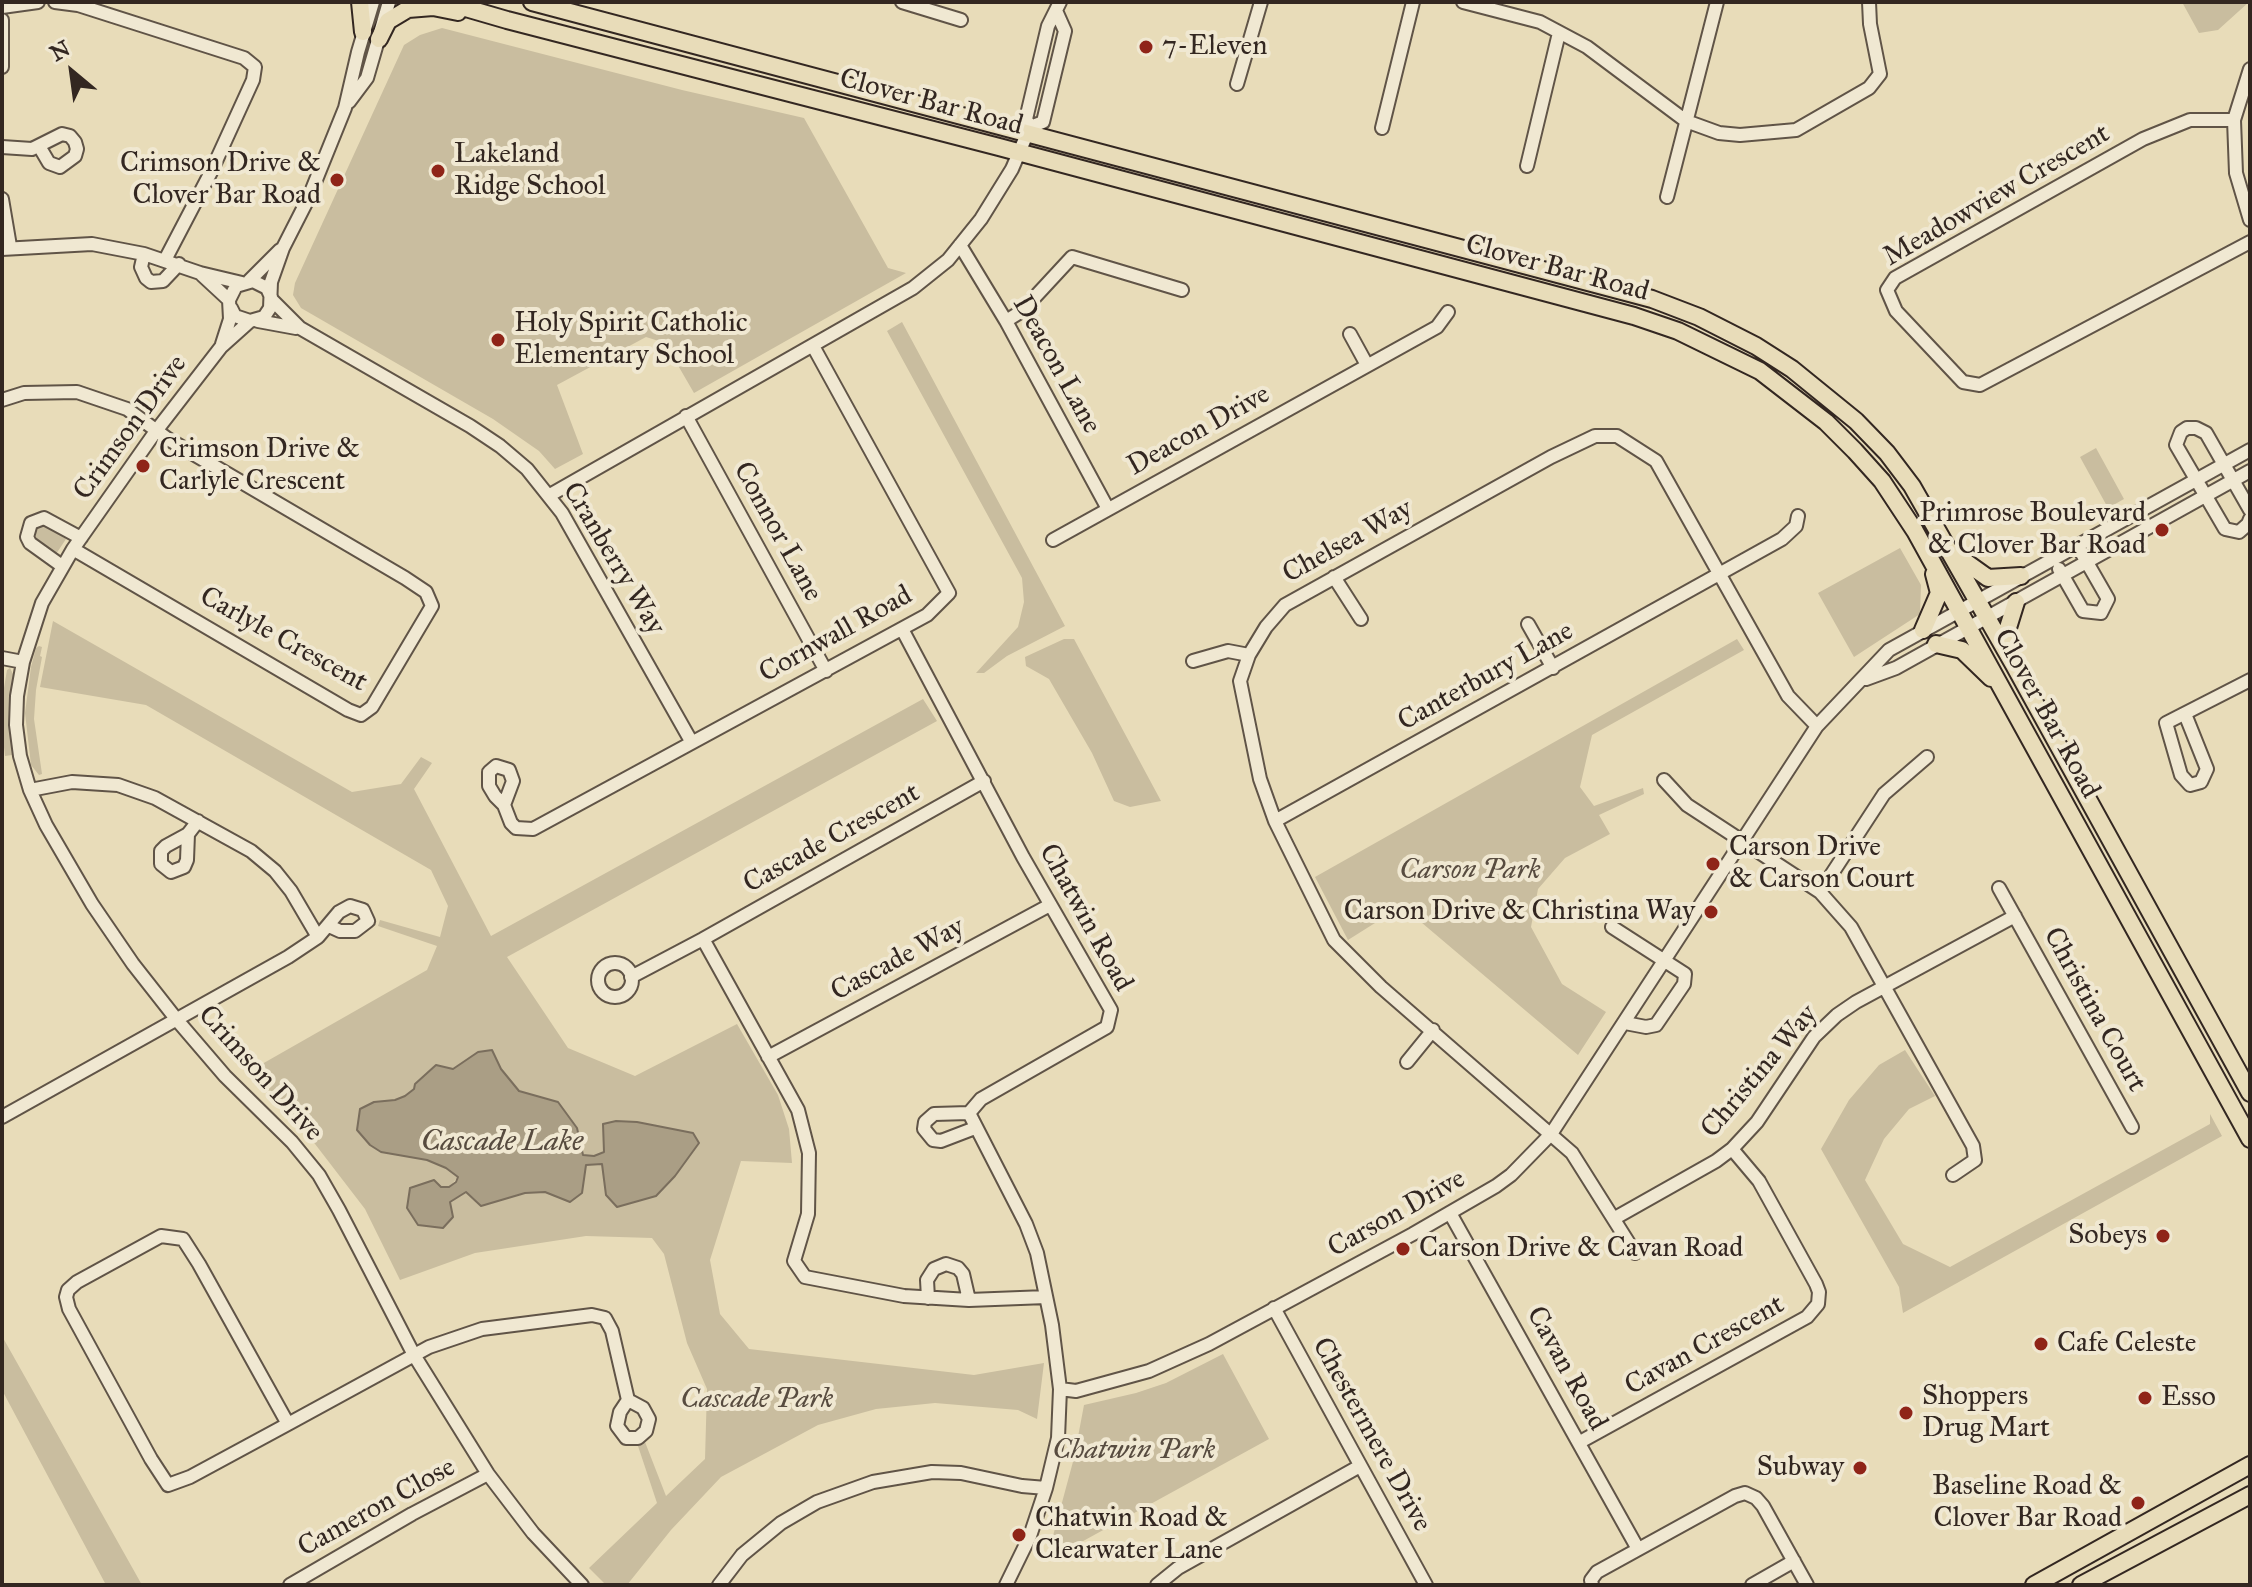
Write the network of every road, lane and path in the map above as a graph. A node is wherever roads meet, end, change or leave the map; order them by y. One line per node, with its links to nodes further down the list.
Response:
1 (38, 2): 14 (street)
2 (55, 2): 40 (street)
3 (360, 2): 20 (main road)
4 (373, 2): 20 (street)
5 (389, 2): 20 (street)
6 (445, 2): 17 (main road, Clover Bar Road)
7 (532, 2): 27 (main road, Clover Bar Road)
8 (902, 2): 18 (street)
9 (1261, 2): 23 (street)
10 (1413, 2): 26 (street)
11 (1463, 2): 19 (street)
12 (1717, 2): 25 (street)
13 (1869, 2): 25 (street)
14 (2, 7)
15 (1058, 7): 27 (street)
16 (2, 20): 21 (street)
17 (507, 20): 20 (main road); 30 (main road, Clover Bar Road)
18 (961, 20)
19 (1559, 33): 25 (street); 31 (street)
20 (371, 35): 38 (street)
21 (2, 67)
22 (2250, 69): 24 (street)
23 (1237, 84)
24 (2234, 120): 34 (street); 35 (street, Meadowview Crescent)
25 (1686, 121): 32 (street)
26 (1382, 128)
27 (1028, 131): 30 (street); 72 (main road, Clover Bar Road)
28 (39, 146): 29 (street)
29 (2, 147)
30 (1020, 152): 36 (street); 73 (main road, Clover Bar Road)
31 (1527, 166)
32 (1667, 197)
33 (2, 199): 37 (street)
34 (2250, 220)
35 (2250, 242)
36 (960, 245): 49 (street, Deacon Lane); 52 (street)
37 (6, 248): 39 (street)
38 (283, 248): 43 (street); 45 (street)
39 (144, 254): 40 (street); 41 (street)
40 (165, 260): 41 (street)
41 (179, 264): 42 (street)
42 (200, 273): 43 (street); 46 (street)
43 (245, 282): 45 (street); 46 (street)
44 (1182, 290): 49 (street)
45 (271, 298): 48 (street); 50 (street, Cranberry Way)
46 (230, 304): 48 (street); 53 (street, Crimson Drive)
47 (1448, 312): 54 (street, Deacon Drive)
48 (254, 321): 50 (street, Cranberry Way); 53 (street, Crimson Drive)
49 (1006, 321): 65 (street, Deacon Lane)
50 (300, 328): 63 (street, Cranberry Way)
51 (1350, 334): 54 (street)
52 (813, 346): 56 (street); 88 (street, Cornwall Road)
53 (221, 347): 57 (street, Crimson Drive)
54 (1367, 365): 65 (street, Deacon Drive)
55 (2, 400): 57 (street)
56 (686, 416): 63 (street); 97 (street, Connor Lane)
57 (156, 431): 70 (street, Crimson Drive); 70 (street, Carlyle Crescent)
58 (2250, 450): 59 (street, Carson Drive)
59 (2223, 465): 61 (street, Carson Drive); 61 (street); 62 (street)
60 (2250, 471): 62 (street, Carson Drive)
61 (2197, 479): 64 (street); 71 (street, Carson Drive)
62 (2232, 480): 64 (street, Carson Drive); 66 (street)
63 (550, 495): 103 (street, Cranberry Way)
64 (2208, 496): 68 (street); 75 (street, Carson Drive)
65 (1108, 509): 69 (street, Deacon Drive)
66 (2250, 510)
67 (1798, 516): 77 (street, Canterbury Lane)
68 (2250, 519)
69 (1053, 540)
70 (77, 543): 76 (street, Crimson Drive); 76 (street, Crimson Drive)
71 (2077, 545): 74 (street, Carson Drive); 75 (street)
72 (1949, 550): 78 (main road); 81 (main road, Clover Bar Road)
73 (1930, 557): 83 (main road, Clover Bar Road); 89 (main road)
74 (2054, 559): 78 (street, Carson Drive); 79 (street)
75 (2086, 564): 79 (street, Carson Drive); 79 (street)
76 (62, 566): 94 (street, Crimson Drive)
77 (1720, 574): 80 (street, Chelsea Way); 96 (street, Canterbury Lane); 102 (street, Chelsea Way)
78 (2021, 576): 81 (street, Carson Drive)
79 (2063, 576): 82 (street, Carson Drive)
80 (1334, 577): 85 (street); 91 (street, Chelsea Way)
81 (1977, 601): 83 (street, Carson Drive); 84 (main road, Clover Bar Road)
82 (2016, 602): 84 (street, Carson Drive); 95 (main road)
83 (1959, 610): 87 (main road, Clover Bar Road); 89 (street, Carson Drive)
84 (1986, 618): 87 (street, Carson Drive); 95 (main road, Clover Bar Road)
85 (1361, 619)
86 (1528, 624): 96 (street)
87 (1969, 627): 90 (street, Carson Drive); 100 (main road, Clover Bar Road)
88 (902, 629): 97 (street, Cornwall Road); 106 (street, Chatwin Road)
89 (1923, 630): 98 (street, Carson Drive)
90 (1936, 644): 98 (street, Carson Drive); 100 (main road)
91 (1249, 655): 93 (street); 110 (street, Chelsea Way)
92 (2, 658): 94 (street)
93 (1193, 661)
94 (23, 662): 107 (street, Crimson Drive)
95 (2014, 665): 129 (main road, Clover Bar Road)
96 (1553, 668): 110 (street, Canterbury Lane)
97 (826, 671): 103 (street, Cornwall Road)
98 (1863, 680): 102 (street, Carson Drive)
99 (2250, 680): 101 (street)
100 (2003, 689): 135 (main road, Clover Bar Road)
101 (2185, 714): 101 (street)
102 (1817, 726): 112 (street, Carson Drive)
103 (691, 741): 108 (street, Cornwall Road)
104 (1927, 757): 114 (street)
105 (1664, 780): 112 (street)
106 (984, 781): 115 (street, Chatwin Road); 120 (street, Cascade Crescent)
107 (30, 790): 109 (street); 124 (street, Crimson Drive)
108 (504, 805)
109 (198, 821): 111 (street); 119 (street)
110 (1275, 821): 126 (street, Chelsea Way)
111 (188, 834)
112 (1742, 842): 114 (street); 121 (street, Carson Drive)
113 (1999, 888): 116 (street, Christina Court)
114 (1820, 892): 123 (street)
115 (1050, 905): 127 (street, Cascade Way); 130 (street, Chatwin Road)
116 (2015, 916): 123 (street, Christina Court); 132 (street, Christina Court)
117 (329, 926): 119 (street)
118 (1612, 927): 121 (street)
119 (318, 937): 124 (street)
120 (703, 939): 122 (street, Cascade Crescent); 127 (street)
121 (1667, 960): 125 (street, Carson Drive); 125 (street)
122 (631, 977)
123 (1886, 986): 136 (street, Christina Way); 137 (street)
124 (177, 1020): 131 (street); 145 (street, Crimson Drive)
125 (1625, 1023): 134 (street, Carson Drive)
126 (1433, 1030): 128 (street); 134 (street, Chelsea Way)
127 (768, 1057): 142 (street)
128 (1407, 1062)
129 (2250, 1093)
130 (969, 1113): 133 (street); 133 (street)
131 (2, 1117)
132 (2132, 1127)
133 (975, 1128): 141 (street)
134 (1551, 1134): 138 (street, Carson Drive); 139 (street)
135 (2250, 1139)
136 (1732, 1149): 139 (street, Christina Way); 149 (street, Cavan Crescent)
137 (1953, 1175)
138 (1450, 1213): 144 (street, Carson Drive); 149 (street, Cavan Road)
139 (1615, 1218): 140 (street)
140 (1635, 1253)
141 (1046, 1297): 143 (street); 146 (street)
142 (928, 1298): 143 (street); 143 (street)
143 (969, 1300)
144 (1274, 1308): 146 (street, Carson Drive); 151 (street, Chestermere Drive)
145 (414, 1355): 147 (street); 148 (street); 152 (street, Crimson Drive)
146 (1060, 1389): 153 (street)
147 (628, 1400)
148 (288, 1424): 148 (street)
149 (1580, 1442): 155 (street, Cavan Road)
150 (2250, 1465): 166 (main road)
151 (1360, 1466): 161 (street); 162 (street, Chestermere Drive)
152 (488, 1474): 157 (street, Cameron Close); 158 (street, Crimson Drive)
153 (1046, 1488): 159 (street); 160 (street)
154 (2250, 1495): 167 (main road)
155 (1638, 1549): 156 (street); 163 (street)
156 (1794, 1561): 164 (street); 165 (street)
157 (290, 1585)
158 (582, 1585)
159 (719, 1585)
160 (1006, 1585)
161 (1157, 1585)
162 (1426, 1585)
163 (1592, 1585)
164 (1752, 1585)
165 (1807, 1585)
166 (2034, 1585)
167 (2081, 1585)

